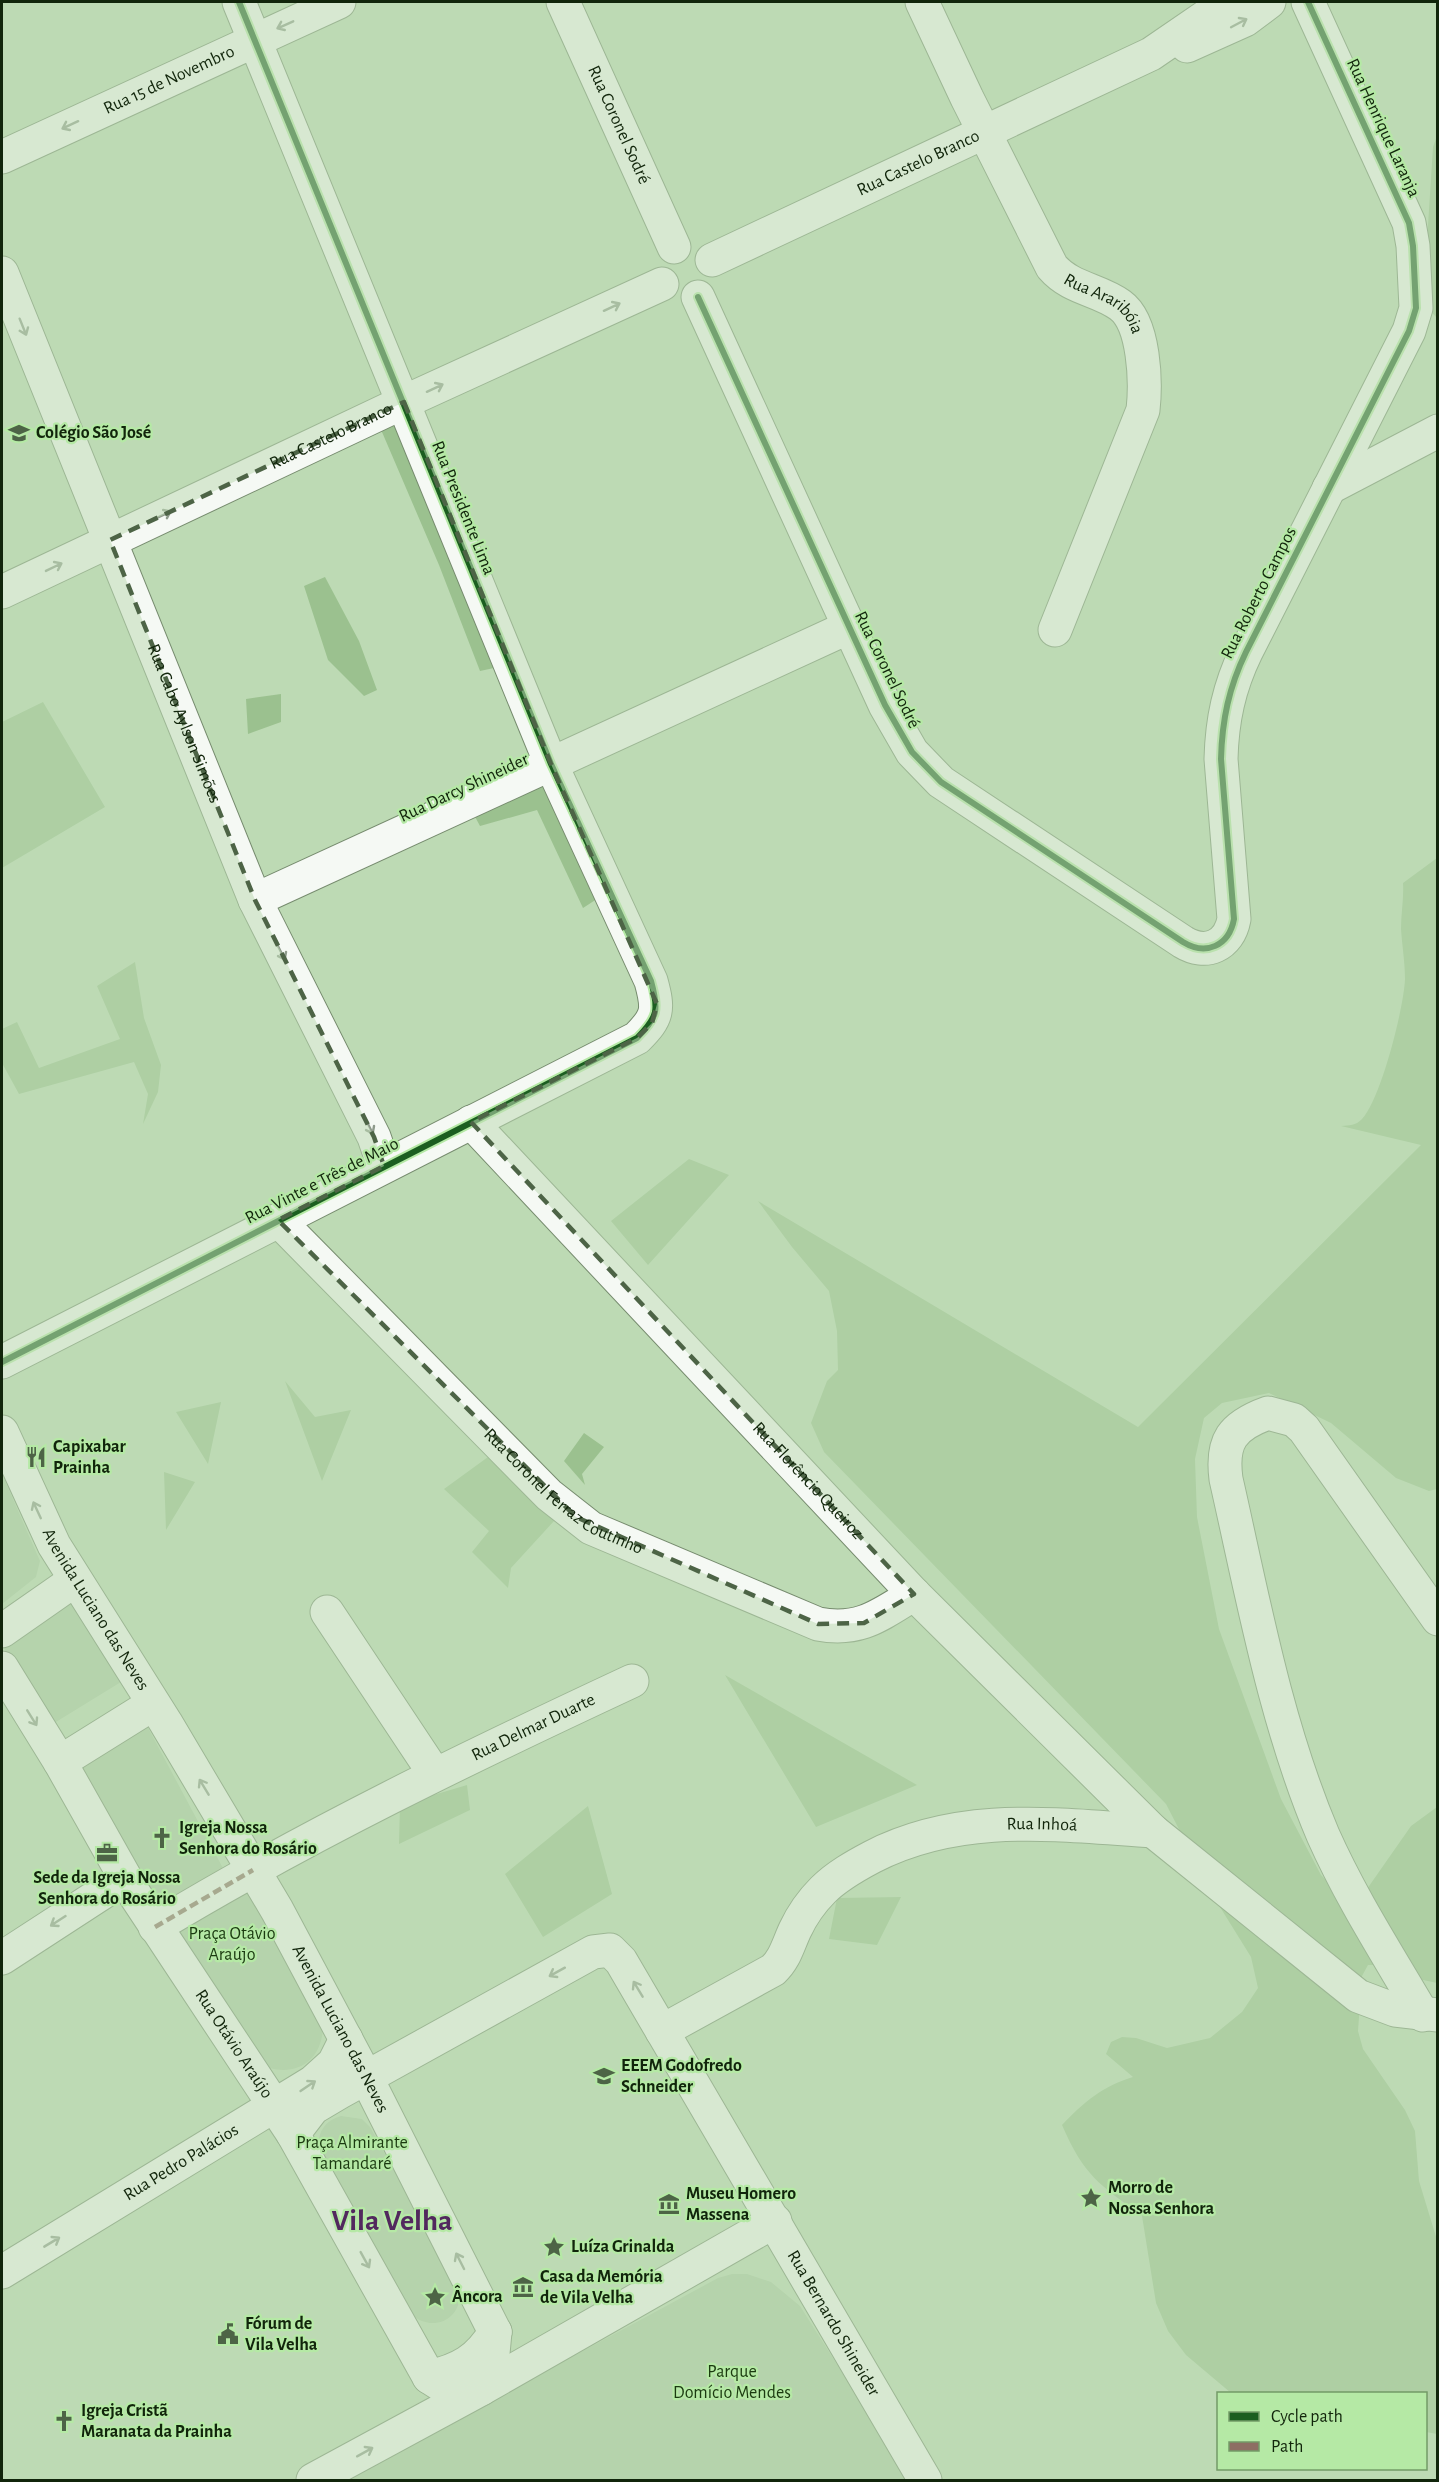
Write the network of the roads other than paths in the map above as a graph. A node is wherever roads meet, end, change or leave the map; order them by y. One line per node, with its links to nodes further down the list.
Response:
1 (240, 2): 8 (street, Rua Presidente Lima)
2 (339, 2): 8 (street, Rua 15 de Novembro, one-way to 8)
3 (563, 2): 12 (street, Rua Coronel Sodré)
4 (922, 2): 10 (street, Rua Araribóia)
5 (1227, 2): 9 (street, Rua Castelo Branco)
6 (1269, 2): 9 (street, Rua Castelo Branco, one-way to 6)
7 (1308, 2): 14 (street, Rua Henrique Laranja)
8 (255, 39): 11 (street, Rua 15 de Novembro, one-way to 11); 18 (street, Rua Presidente Lima)
9 (1126, 67): 10 (street, Rua Castelo Branco)
10 (985, 132): 13 (street, Rua Castelo Branco); 24 (street, Rua Araribóia)
11 (2, 157)
12 (674, 247): 13 (street); 16 (street)
13 (712, 260): 17 (street)
14 (1414, 271): 20 (street, Rua Roberto Campos)
15 (2, 273): 21 (street, Rua Cabo Aylson Simões, one-way to 21)
16 (662, 284): 17 (street); 18 (street, Rua Castelo Branco, one-way to 16)
17 (698, 297): 23 (street, Rua Coronel Sodré)
18 (404, 402): 21 (street, Rua Castelo Branco, one-way to 18); 25 (street, Rua Presidente Lima)
19 (1437, 431): 20 (street)
20 (1329, 488): 27 (street, Rua Roberto Campos)
21 (110, 540): 22 (street, Rua Castelo Branco, one-way to 21); 26 (street, Rua Cabo Aylson Simões)
22 (2, 592)
23 (849, 627): 25 (street, Rua Darcy Shineider); 27 (street, Rua Coronel Sodré)
24 (1055, 630)
25 (551, 764): 26 (street, Rua Darcy Shineider); 28 (street, Rua Presidente Lima)
26 (255, 900): 30 (street, Rua Cabo Aylson Simões, one-way to 30)
27 (1218, 945)
28 (652, 1023): 29 (street, Rua Vinte e Três de Maio)
29 (471, 1122): 30 (street, Rua Vinte e Três de Maio); 35 (street, Rua Florêncio Queiroz)
30 (384, 1166): 31 (street, Rua Vinte e Três de Maio)
31 (278, 1220): 32 (street, Rua Vinte e Três de Maio); 35 (street, Rua Coronel Ferraz Coutinho)
32 (2, 1362)
33 (2, 1432): 34 (street, Avenida Luciano das Neves, one-way to 33)
34 (75, 1580): 38 (street); 41 (street, Avenida Luciano das Neves)
35 (914, 1594): 44 (street, Rua Florêncio Queiroz)
36 (327, 1612): 43 (street)
37 (1437, 1619): 49 (street)
38 (2, 1631)
39 (2, 1668): 42 (street, Rua Otávio Araújo, one-way to 42)
40 (632, 1681): 43 (street, Rua Delmar Duarte)
41 (153, 1704): 42 (street); 45 (street, Avenida Luciano das Neves, one-way to 41)
42 (60, 1762): 46 (street, Rua Otávio Araújo)
43 (434, 1773): 45 (street, Rua Delmar Duarte)
44 (1153, 1831): 49 (street); 50 (street, Rua Inhoá)
45 (253, 1870): 47 (street, Rua Delmar Duarte); 51 (street, Avenida Luciano das Neves)
46 (125, 1878): 47 (street, Rua Otávio Araújo); 48 (street, one-way to 48)
47 (155, 1927): 53 (street, Rua Otávio Araújo)
48 (2, 1958)
49 (1430, 2015)
50 (662, 2031): 52 (street, Rua Bernardo Shineider, one-way to 52); 55 (street, Rua Bernardo Shineider)
51 (346, 2040): 52 (street, Avenida Luciano das Neves); 53 (street, Rua Pedro Palácios, one-way to 51)
52 (366, 2077): 54 (street); 57 (street, Avenida Luciano das Neves, one-way to 52)
53 (275, 2108): 54 (street, Rua Otávio Araújo); 56 (street, Rua Pedro Palácios, one-way to 53)
54 (293, 2134): 59 (street, Rua Otávio Araújo, one-way to 59)
55 (775, 2221): 58 (street); 62 (street, Rua Bernardo Shineider)
56 (2, 2272)
57 (495, 2332): 58 (street); 59 (street); 60 (street)
58 (548, 2351): 60 (street)
59 (429, 2377): 60 (street)
60 (481, 2389): 61 (street, one-way to 60)
61 (314, 2481)
62 (925, 2481)

